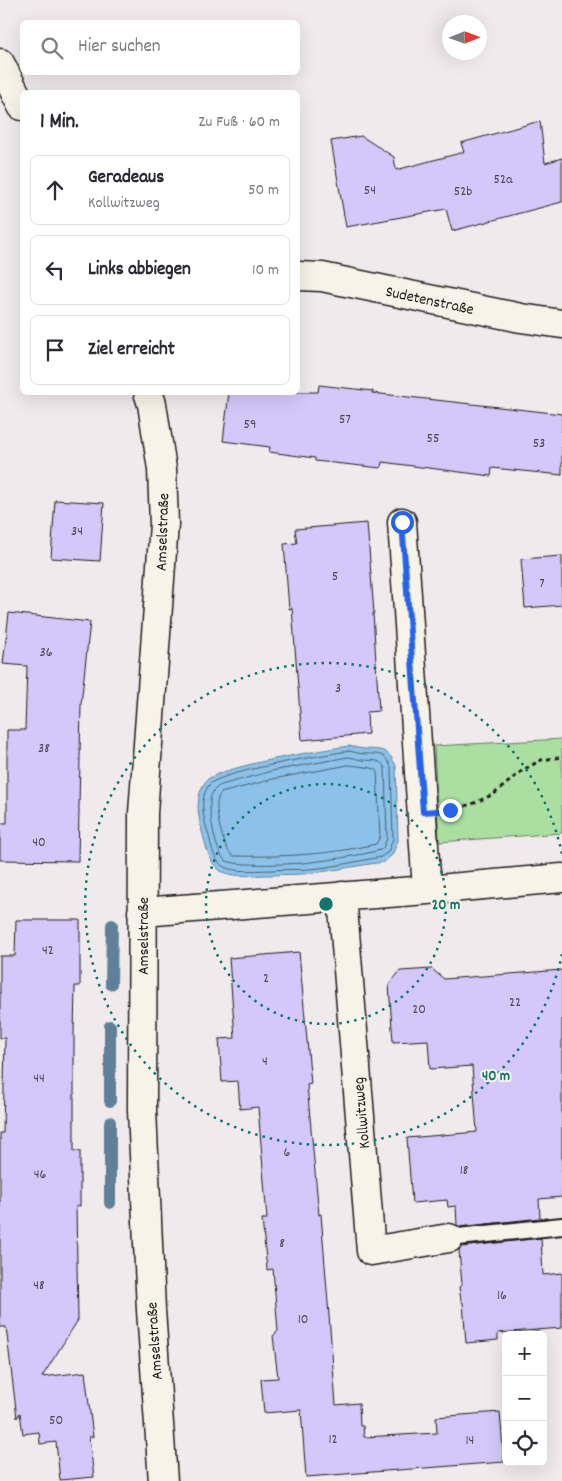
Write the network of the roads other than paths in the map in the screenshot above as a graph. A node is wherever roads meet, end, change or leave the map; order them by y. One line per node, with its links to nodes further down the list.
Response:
1 (0, 63): 2 (street)
2 (12, 100)
3 (300, 276): 4 (street, Sudetenstraße)
4 (562, 324)
5 (149, 395): 10 (street, Amselstraße)
6 (402, 522): 8 (street)
7 (562, 878): 8 (street)
8 (428, 890): 9 (street)
9 (342, 896): 10 (street); 12 (street, Kollwitzweg)
10 (142, 912): 13 (street, Amselstraße)
11 (562, 1226): 12 (lane)
12 (449, 1238)
13 (163, 1481)

